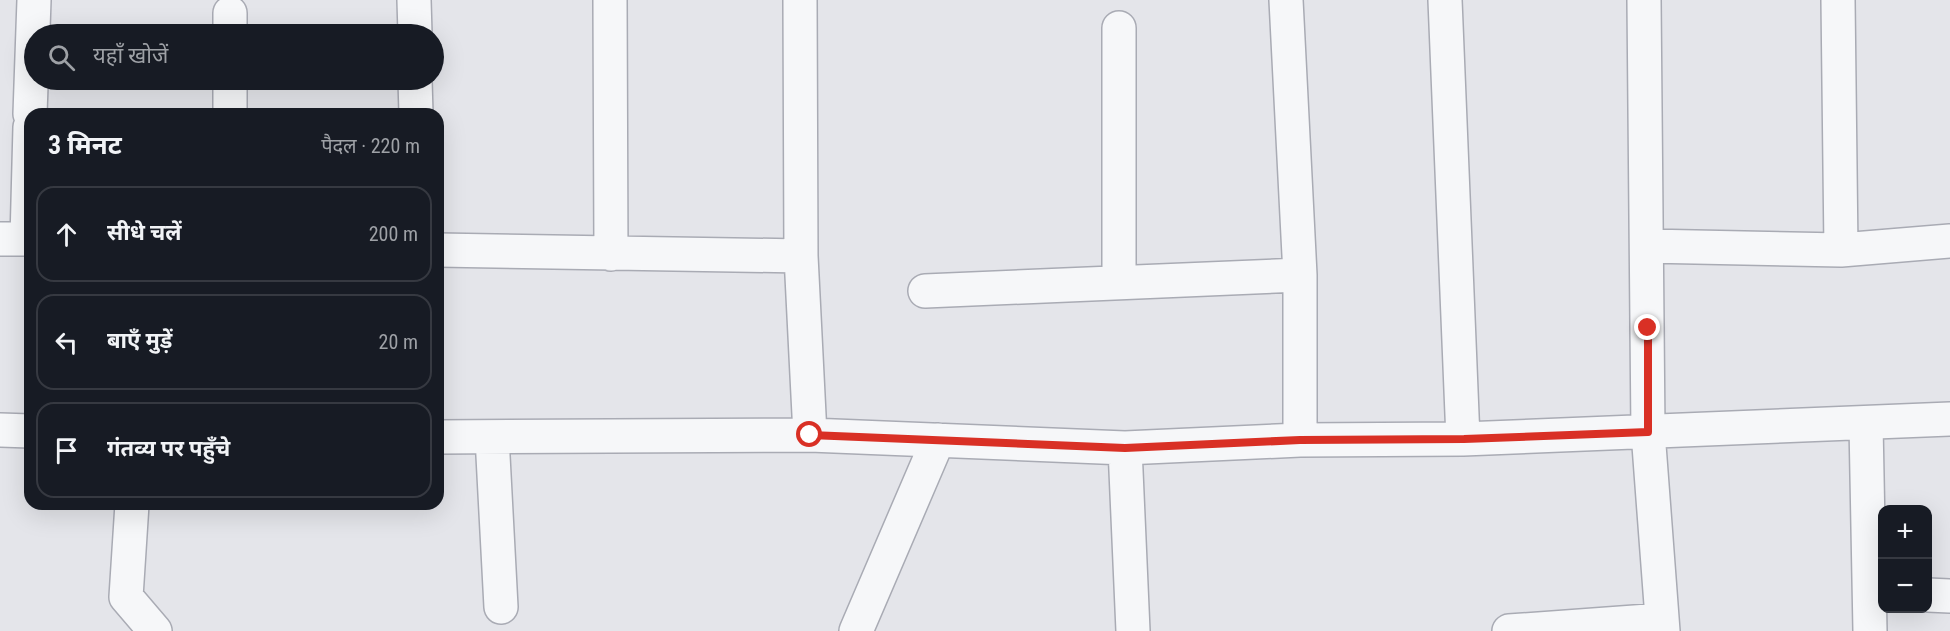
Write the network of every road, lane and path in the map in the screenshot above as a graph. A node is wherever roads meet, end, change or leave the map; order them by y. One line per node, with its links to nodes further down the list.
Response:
1 (34, 0): 9 (street)
2 (414, 0): 10 (street)
3 (610, 0): 24 (street)
4 (800, 0): 25 (street)
5 (1286, 0): 26 (street)
6 (1445, 0): 37 (street)
7 (1644, 0): 21 (street)
8 (1838, 0): 23 (street)
9 (33, 24)
10 (415, 24)
11 (1119, 27): 27 (street)
12 (31, 90): 15 (street)
13 (230, 90): 16 (street)
14 (415, 90): 17 (street)
15 (30, 108)
16 (230, 108)
17 (416, 108)
18 (24, 188): 19 (street)
19 (19, 239)
20 (1950, 241): 23 (street)
21 (1647, 246): 23 (street); 33 (street)
22 (444, 250): 24 (street)
23 (1840, 250)
24 (611, 254): 25 (street)
25 (801, 256): 34 (street)
26 (1300, 275): 27 (street); 39 (street)
27 (1119, 281): 28 (street)
28 (924, 291)
29 (1950, 419): 30 (street)
30 (1866, 424): 33 (street); 42 (street)
31 (0, 430): 32 (street)
32 (24, 431)
33 (1648, 432): 37 (street); 46 (street)
34 (810, 435): 36 (street); 38 (street)
35 (444, 437): 36 (street)
36 (492, 437): 45 (street)
37 (1464, 439): 39 (street)
38 (938, 440): 40 (street); 48 (street)
39 (1300, 440): 40 (street)
40 (1125, 448): 49 (street)
41 (132, 510): 47 (street)
42 (1876, 595): 51 (street)
43 (1932, 595): 44 (street)
44 (1950, 596)
45 (501, 607)
46 (1662, 625): 50 (street)
47 (155, 631)
48 (856, 631)
49 (1133, 631)
50 (1509, 631)
51 (1870, 631)

